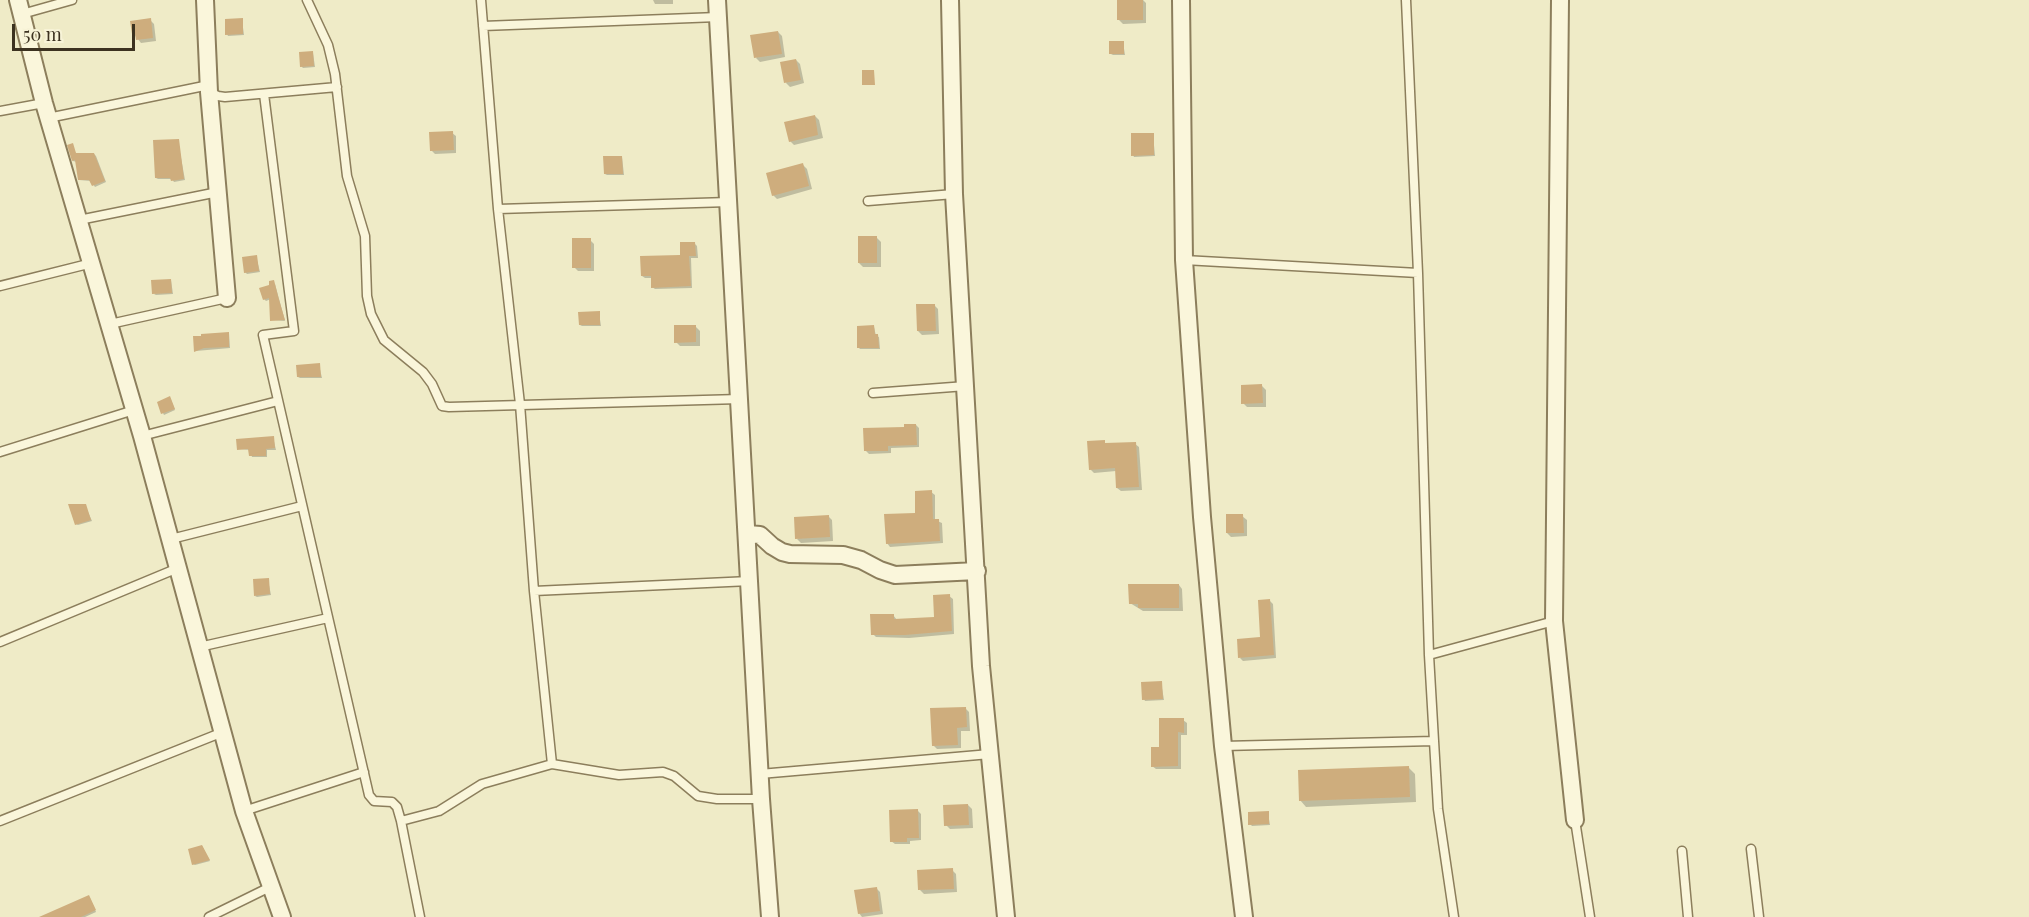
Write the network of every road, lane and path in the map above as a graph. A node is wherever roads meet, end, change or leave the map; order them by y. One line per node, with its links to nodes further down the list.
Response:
1 (72, 0): 9 (lane)
2 (205, 0): 13 (street)
3 (307, 0): 12 (lane)
4 (481, 0): 11 (lane)
5 (950, 0): 18 (street)
6 (1180, 0): 23 (street)
7 (1406, 0): 25 (lane)
8 (1560, 0): 45 (street)
9 (20, 7): 15 (street)
10 (717, 8): 11 (lane); 20 (street)
11 (483, 26): 21 (lane)
12 (337, 87): 14 (lane); 33 (lane)
13 (209, 89): 14 (lane); 15 (lane); 17 (street)
14 (264, 94): 32 (lane)
15 (46, 110): 16 (lane); 22 (street)
16 (0, 111)
17 (218, 192): 22 (lane); 27 (street)
18 (954, 194): 19 (lane); 29 (street)
19 (868, 201)
20 (729, 202): 21 (lane); 31 (street)
21 (498, 209): 33 (lane)
22 (79, 220): 24 (street)
23 (1184, 260): 25 (lane); 51 (street)
24 (92, 264): 26 (lane); 28 (street)
25 (1418, 273): 48 (lane)
26 (0, 286)
27 (227, 298): 28 (lane)
28 (110, 324): 34 (street)
29 (966, 386): 30 (lane); 41 (street)
30 (873, 393)
31 (740, 399): 33 (lane); 38 (street)
32 (278, 400): 35 (lane); 37 (lane)
33 (520, 404): 43 (lane)
34 (134, 410): 35 (street); 36 (lane)
35 (142, 436): 39 (street)
36 (0, 452)
37 (302, 506): 39 (lane); 44 (lane)
38 (748, 534): 41 (street); 42 (street)
39 (171, 539): 40 (street)
40 (178, 568): 46 (lane); 47 (street)
41 (977, 571): 52 (street)
42 (750, 581): 43 (lane); 55 (street)
43 (534, 591): 53 (lane)
44 (328, 618): 47 (lane); 54 (lane)
45 (1554, 621): 48 (lane); 58 (street)
46 (0, 642)
47 (199, 646): 49 (street)
48 (1429, 655): 50 (lane)
49 (223, 732): 57 (street); 59 (lane)
50 (1434, 741): 51 (lane); 70 (lane)
51 (1223, 746): 69 (street)
52 (990, 754): 55 (lane); 68 (street)
53 (552, 764): 56 (lane); 60 (lane)
54 (364, 772): 57 (lane); 60 (lane)
55 (760, 774): 56 (street)
56 (761, 799): 67 (street)
57 (244, 811): 63 (street)
58 (1575, 820): 71 (lane)
59 (0, 821)
60 (401, 821): 66 (lane)
61 (1751, 849): 73 (lane)
62 (1682, 851): 72 (lane)
63 (272, 886): 64 (lane); 65 (street)
64 (209, 917)
65 (282, 917)
66 (420, 917)
67 (770, 917)
68 (1006, 917)
69 (1244, 917)
70 (1454, 917)
71 (1590, 917)
72 (1688, 917)
73 (1758, 917)

